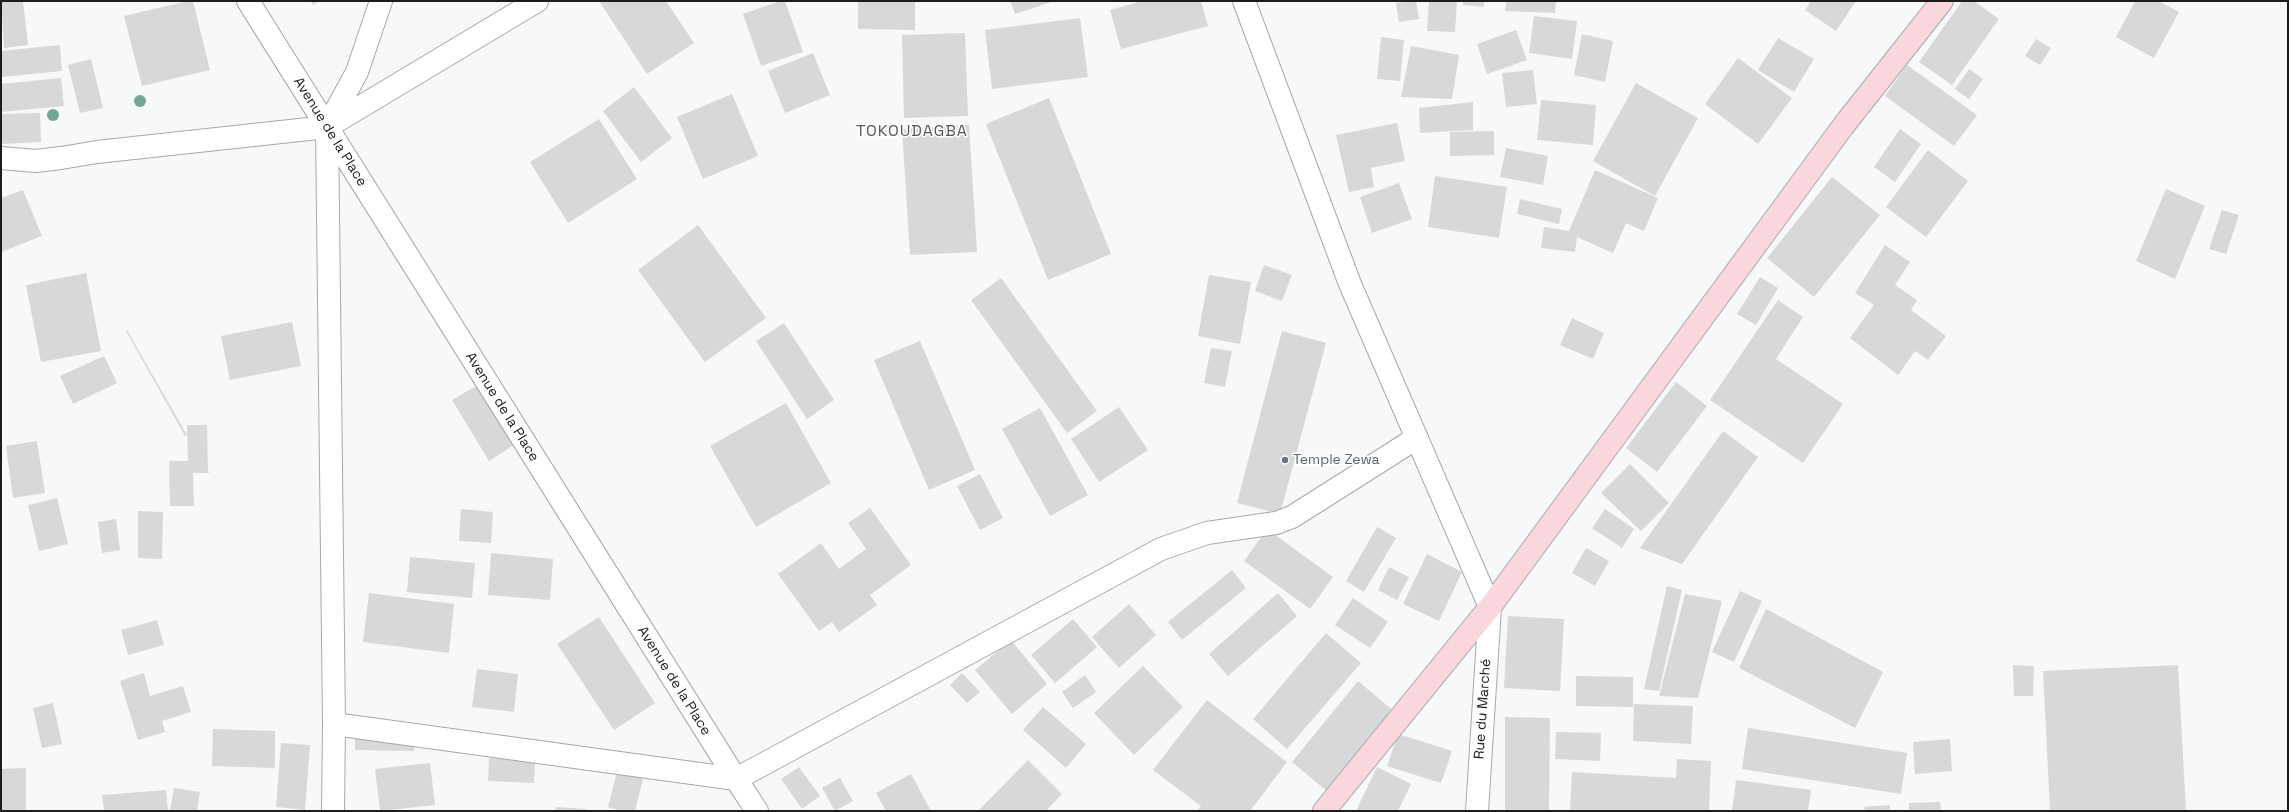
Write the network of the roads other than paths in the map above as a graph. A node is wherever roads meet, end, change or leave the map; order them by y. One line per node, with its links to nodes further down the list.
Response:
1 (248, 1): 6 (street, Avenue de la Place)
2 (382, 1): 6 (street)
3 (537, 1): 6 (street)
4 (1244, 1): 8 (street)
5 (1942, 1): 9 (main road)
6 (327, 127): 7 (street); 10 (street); 11 (street, Avenue de la Place)
7 (1, 158)
8 (1415, 438): 9 (street); 11 (street)
9 (1490, 607): 14 (main road); 15 (street, Rue du Marché)
10 (334, 724): 11 (street); 12 (street)
11 (736, 779): 13 (street, Avenue de la Place)
12 (332, 811)
13 (758, 811)
14 (1324, 811)
15 (1476, 811)

